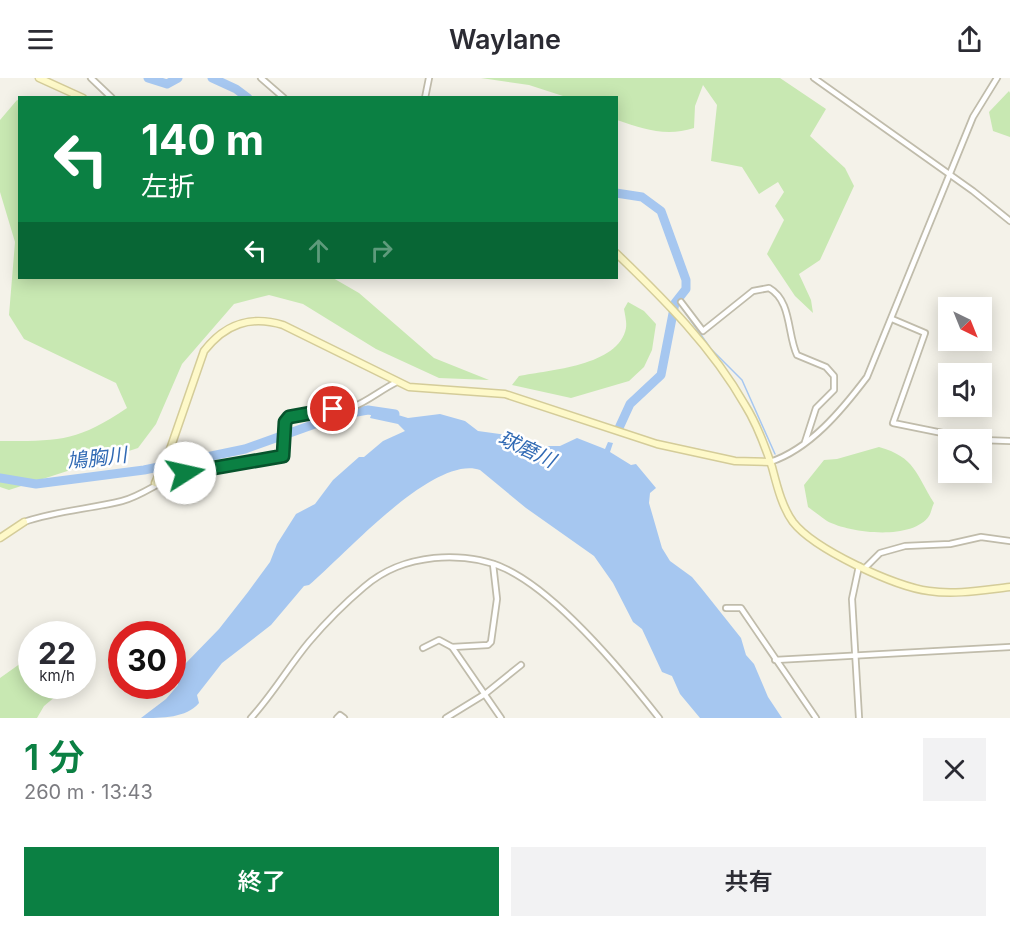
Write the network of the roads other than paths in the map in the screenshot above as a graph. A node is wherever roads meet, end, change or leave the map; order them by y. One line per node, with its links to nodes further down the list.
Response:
1 (39, 78): 9 (main road)
2 (91, 78): 10 (street)
3 (261, 78): 11 (street)
4 (429, 78): 12 (street)
5 (814, 78): 13 (street)
6 (987, 78): 8 (street)
7 (997, 78): 8 (street)
8 (993, 84): 13 (street)
9 (79, 96)
10 (110, 96)
11 (282, 96)
12 (425, 96)
13 (950, 176): 14 (street); 17 (street)
14 (1010, 221)
15 (618, 255): 23 (main road)
16 (681, 302): 22 (street)
17 (892, 319): 19 (street); 22 (street)
18 (395, 383): 23 (main road); 24 (street); 24 (main road)
19 (938, 432)
20 (992, 440): 21 (street)
21 (1010, 441)
22 (805, 442): 23 (street)
23 (770, 462): 29 (main road)
24 (155, 483): 25 (street)
25 (24, 522): 26 (main road)
26 (0, 538)
27 (1010, 541): 29 (street)
28 (493, 564): 33 (street); 39 (street); 44 (street)
29 (862, 567): 30 (main road); 35 (street)
30 (1010, 587)
31 (726, 609): 36 (street)
32 (1010, 646): 35 (street)
33 (452, 647): 34 (street); 38 (street)
34 (423, 648)
35 (855, 656): 36 (street); 46 (street)
36 (775, 660): 45 (street)
37 (521, 665): 38 (street)
38 (485, 694): 42 (street); 43 (street)
39 (251, 718)
40 (337, 718): 41 (street)
41 (344, 718)
42 (446, 718)
43 (501, 718)
44 (659, 718)
45 (816, 718)
46 (859, 718)

